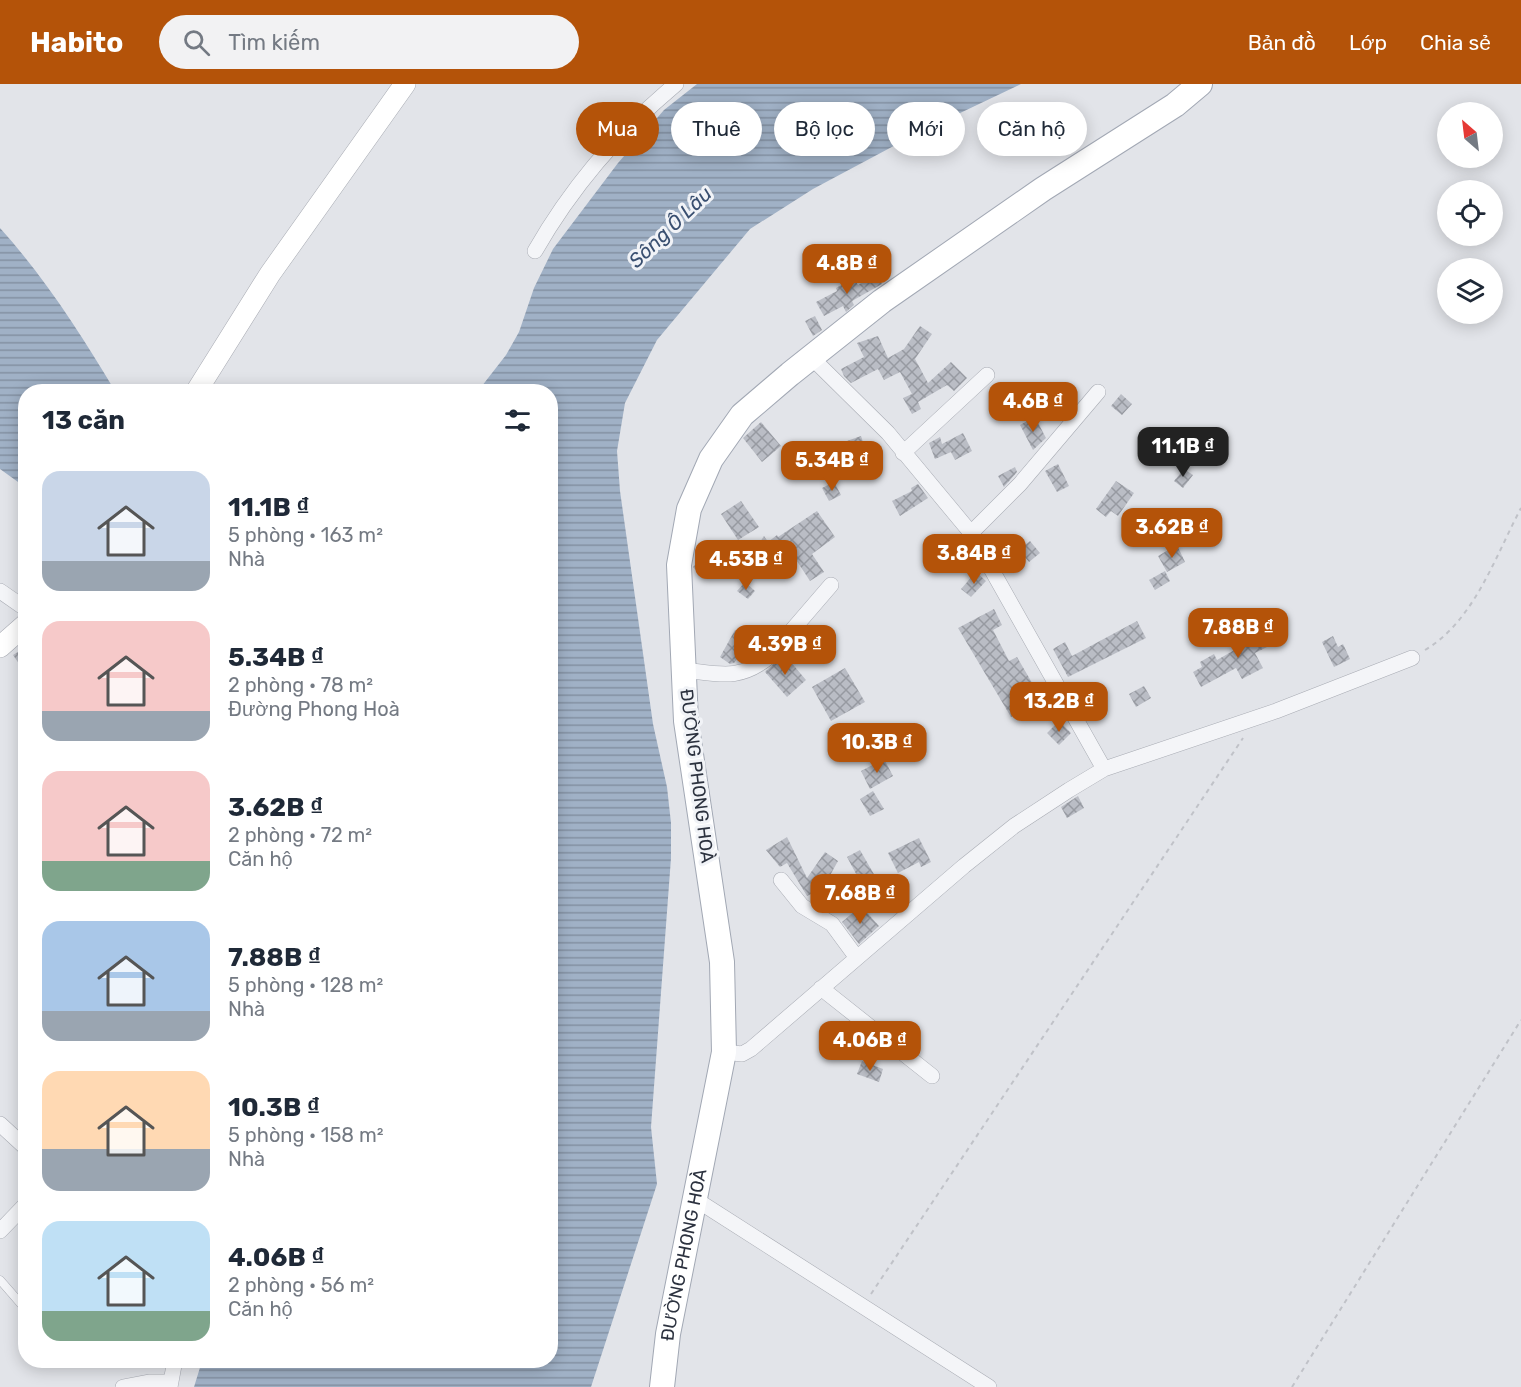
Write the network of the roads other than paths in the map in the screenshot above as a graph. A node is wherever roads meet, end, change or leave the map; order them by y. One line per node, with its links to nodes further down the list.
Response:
1 (405, 84): 7 (street)
2 (676, 84): 4 (street)
3 (1200, 84): 5 (main road, ĐƯỜNG PHONG HOÀ)
4 (535, 251)
5 (811, 357): 9 (street); 17 (main road, ĐƯỜNG PHONG HOÀ)
6 (987, 375): 9 (street)
7 (201, 384)
8 (1098, 392): 10 (street)
9 (903, 453): 10 (street)
10 (971, 533): 18 (street)
11 (831, 585): 17 (street)
12 (0, 591): 13 (street)
13 (18, 603)
14 (18, 631): 15 (street)
15 (0, 647)
16 (1412, 658): 18 (street)
17 (684, 670): 22 (main road, ĐƯỜNG PHONG HOÀ)
18 (1104, 769): 20 (street)
19 (781, 880): 20 (street)
20 (857, 957): 21 (street)
21 (821, 988): 22 (street); 23 (street)
22 (724, 1052): 26 (main road, ĐƯỜNG PHONG HOÀ)
23 (932, 1076)
24 (0, 1124): 25 (street)
25 (18, 1141)
26 (695, 1199): 34 (main road, ĐƯỜNG PHONG HOÀ); 35 (street)
27 (18, 1212): 28 (street)
28 (0, 1231)
29 (0, 1280): 30 (lane)
30 (18, 1301)
31 (174, 1368): 32 (street)
32 (171, 1384): 33 (street)
33 (123, 1387)
34 (662, 1387)
35 (989, 1387)

